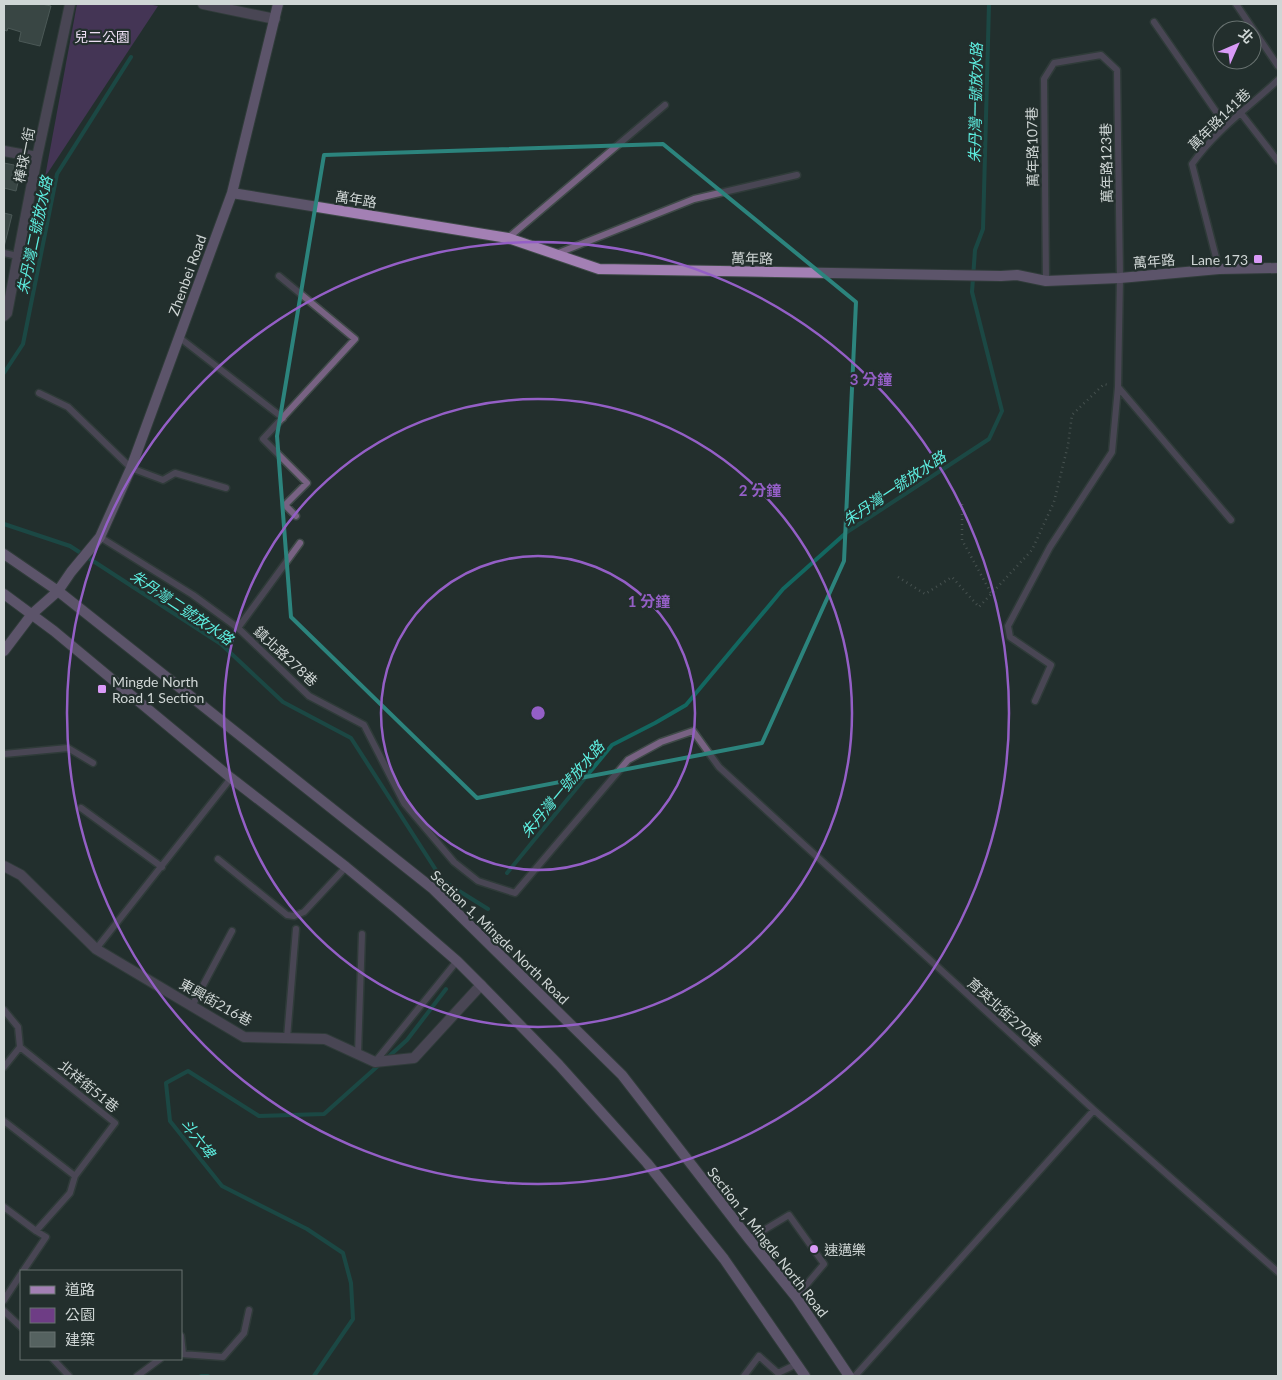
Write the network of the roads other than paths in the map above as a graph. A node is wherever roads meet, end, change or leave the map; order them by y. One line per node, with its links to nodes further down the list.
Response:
1 (70, 4): 15 (street, 棒球一街)
2 (203, 4): 5 (street)
3 (278, 4): 5 (street, Zhenbei Road)
4 (1236, 4): 8 (lane)
5 (275, 19): 18 (street, Zhenbei Road)
6 (1154, 22): 13 (lane)
7 (1101, 54): 26 (lane, 萬年路123巷); 27 (lane, 萬年路107巷)
8 (1278, 66)
9 (1276, 82): 10 (lane); 12 (lane, 萬年路141巷)
10 (1278, 91)
11 (665, 105): 19 (lane)
12 (1240, 112): 13 (lane, 萬年路141巷); 16 (lane)
13 (1226, 126): 24 (lane, 萬年路141巷)
14 (4, 151): 15 (street)
15 (37, 157): 22 (street, 棒球一街)
16 (1278, 161)
17 (796, 175): 21 (lane)
18 (232, 193): 19 (street, 萬年路); 29 (street, Zhenbei Road)
19 (508, 238): 21 (street, 萬年路)
20 (4, 253): 22 (lane)
21 (554, 254): 27 (street, 萬年路)
22 (18, 256): 28 (street, 棒球一街)
23 (1278, 268): 24 (street, 萬年路)
24 (1219, 269): 26 (street, 萬年路)
25 (279, 276): 32 (lane)
26 (1120, 278): 27 (street, 萬年路); 30 (lane, 萬年路123巷)
27 (1046, 281)
28 (6, 314)
29 (180, 338): 32 (lane); 33 (street, Zhenbei Road)
30 (1118, 387): 36 (lane); 45 (lane, 萬年路123巷)
31 (39, 393): 33 (lane)
32 (283, 418): 35 (lane)
33 (131, 468): 34 (lane); 37 (street, Zhenbei Road)
34 (226, 488)
35 (296, 516)
36 (1231, 520)
37 (100, 537): 40 (street, Zhenbei Road); 43 (lane, 鎮北路278巷)
38 (300, 543): 43 (lane)
39 (4, 554): 40 (street, Section 1, Mingde North Road)
40 (58, 591): 42 (street); 73 (street, Section 1, Mingde North Road)
41 (4, 594): 42 (street)
42 (32, 614): 44 (street); 48 (street)
43 (238, 628): 54 (lane, 鎮北路278巷)
44 (4, 651)
45 (1035, 701)
46 (4, 754): 47 (lane)
47 (93, 763)
48 (232, 778): 52 (lane); 53 (street)
49 (81, 808): 52 (lane)
50 (218, 859): 53 (lane)
51 (4, 866): 58 (street, 東興街216巷)
52 (162, 867): 58 (lane)
53 (346, 867): 59 (street)
54 (515, 893): 68 (lane, 育英北街270巷)
55 (296, 929): 63 (lane)
56 (232, 930): 61 (lane)
57 (362, 934): 65 (lane)
58 (96, 949): 61 (street, 東興街216巷)
59 (457, 961): 60 (street); 66 (lane)
60 (481, 985): 66 (street); 85 (street)
61 (192, 1006): 63 (street, 東興街216巷)
62 (4, 1010): 64 (lane)
63 (288, 1038): 65 (street, 東興街216巷)
64 (20, 1047): 67 (lane); 70 (lane, 北祥街51巷)
65 (358, 1054): 66 (street, 東興街216巷)
66 (375, 1062)
67 (4, 1067)
68 (1094, 1110): 75 (lane, 育英北街270巷); 91 (lane)
69 (4, 1121): 70 (lane)
70 (75, 1176): 72 (lane, 北祥街51巷)
71 (4, 1207): 72 (lane)
72 (36, 1231): 74 (lane)
73 (749, 1239): 77 (street, Section 1, Mingde North Road); 77 (lane)
74 (24, 1270)
75 (1278, 1272)
76 (20, 1276): 78 (lane)
77 (796, 1297): 90 (street, Section 1, Mingde North Road)
78 (4, 1300)
79 (249, 1310): 82 (lane)
80 (4, 1312): 81 (lane)
81 (20, 1326)
82 (182, 1354)
83 (54, 1360): 86 (lane)
84 (159, 1360): 87 (lane)
85 (797, 1364): 88 (lane); 89 (street)
86 (69, 1376)
87 (137, 1376)
88 (744, 1376)
89 (805, 1376)
90 (849, 1376)
91 (855, 1376)

